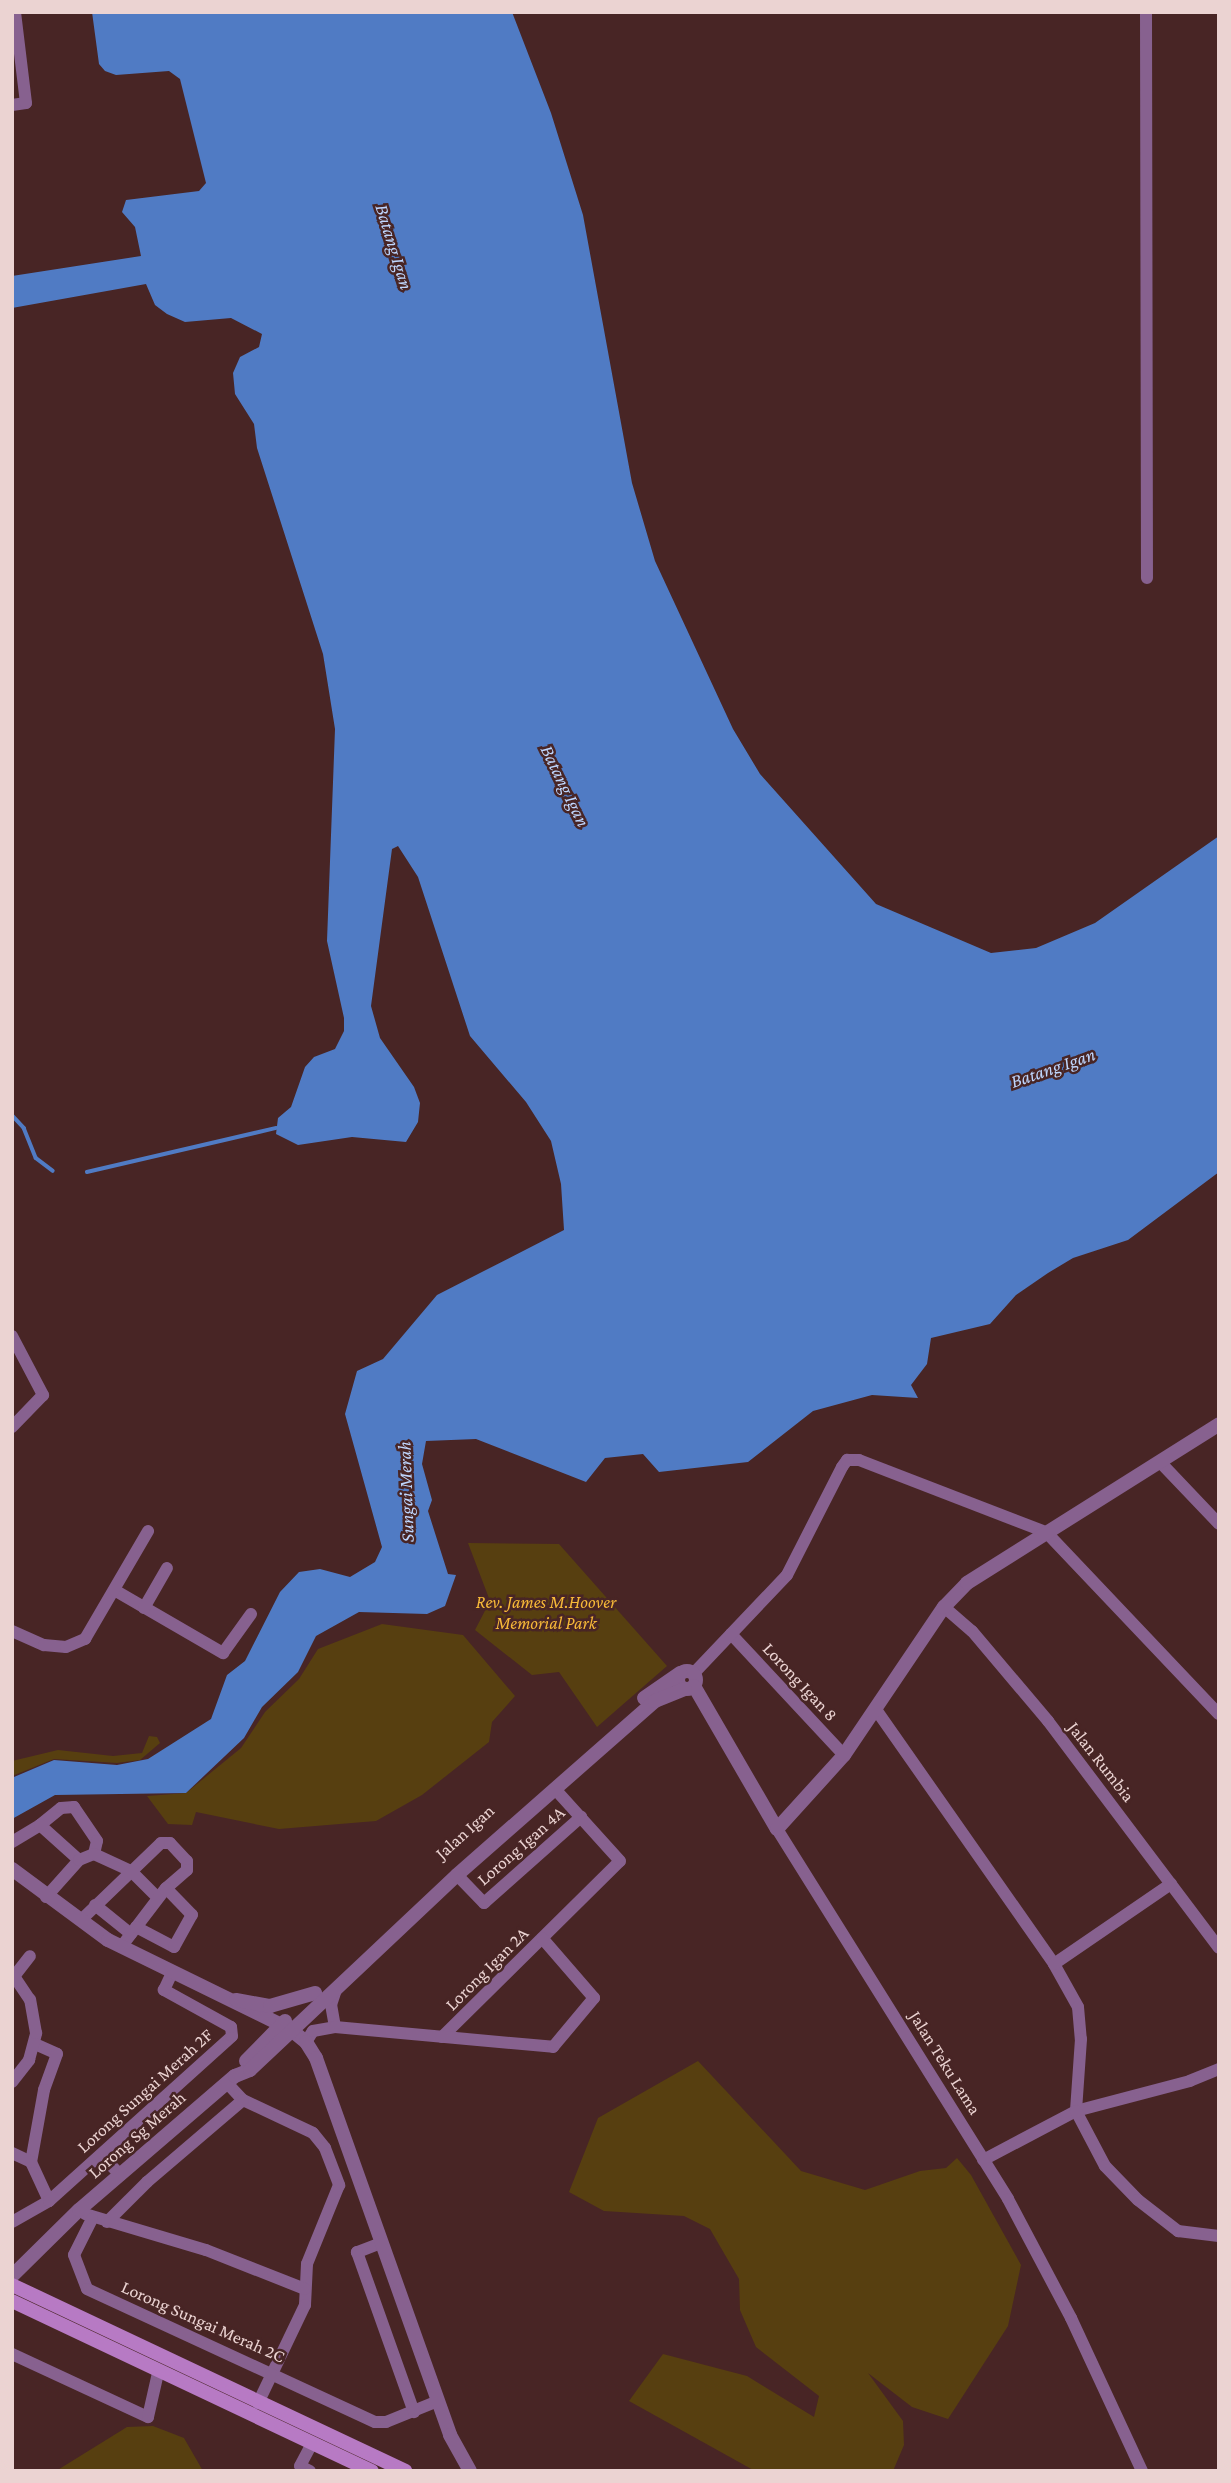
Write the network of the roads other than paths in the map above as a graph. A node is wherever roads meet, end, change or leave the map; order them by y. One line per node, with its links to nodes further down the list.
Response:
1 (1146, 12): 4 (street)
2 (15, 20): 3 (street)
3 (12, 105)
4 (1147, 578)
5 (12, 1336): 7 (street)
6 (1219, 1424): 8 (street)
7 (12, 1427)
8 (1161, 1464): 9 (street); 11 (street)
9 (1219, 1524)
10 (148, 1531): 13 (street)
11 (1046, 1532): 14 (street); 18 (street); 21 (street)
12 (167, 1568): 15 (street)
13 (116, 1591): 15 (street); 17 (street)
14 (944, 1607): 20 (street); 33 (street, Jalan Rumbia)
15 (144, 1608): 16 (street)
16 (251, 1614)
17 (12, 1631)
18 (731, 1634): 19 (street); 22 (street, Lorong Igan 8)
19 (688, 1680): 23 (street, Jalan Igan); 26 (street, Jalan Teku Lama); 47 (street, Jalan Igan)
20 (877, 1711): 22 (street); 43 (street)
21 (1219, 1714)
22 (844, 1755): 26 (street)
23 (555, 1789): 24 (street); 32 (street, Jalan Igan)
24 (581, 1816): 32 (street, Lorong Igan 4A); 39 (street, Lorong Igan 2A)
25 (40, 1825): 27 (street); 28 (street); 29 (street)
26 (777, 1829): 65 (street, Jalan Teku Lama)
27 (12, 1842)
28 (94, 1854): 29 (street); 31 (street)
29 (79, 1860): 35 (street)
30 (12, 1869): 35 (street)
31 (131, 1871): 34 (street); 34 (street); 36 (street)
32 (457, 1875): 46 (street, Jalan Igan)
33 (1171, 1884): 41 (street, Jalan Rumbia); 43 (street)
34 (162, 1893): 38 (street); 38 (street)
35 (47, 1897): 37 (street)
36 (95, 1905): 37 (street); 38 (street)
37 (81, 1920): 40 (street)
38 (134, 1930): 40 (street)
39 (542, 1938): 52 (street, Lorong Igan 2A); 52 (street)
40 (121, 1947): 44 (street)
41 (1219, 1948)
42 (30, 1956): 45 (street)
43 (1054, 1964): 60 (street)
44 (172, 1973): 48 (street); 64 (street, Lorong Sungai Merah 2F)
45 (13, 1977): 54 (street)
46 (340, 1983): 50 (street, Jalan Igan); 51 (street)
47 (315, 1993): 48 (street); 50 (street, Jalan Igan)
48 (215, 1995): 49 (street)
49 (249, 2012): 50 (street); 55 (street)
50 (285, 2027): 51 (street); 53 (street); 55 (street); 57 (street, Lorong Sg Merah)
51 (335, 2027): 52 (street); 53 (street)
52 (442, 2037)
53 (306, 2042): 61 (street)
54 (35, 2044): 58 (street); 66 (street)
55 (258, 2049): 57 (street)
56 (1219, 2068): 60 (street)
57 (231, 2079): 59 (street); 67 (street, Lorong Sg Merah)
58 (12, 2082)
59 (243, 2100): 62 (street); 72 (street)
60 (1076, 2111): 65 (street); 73 (street)
61 (343, 2140): 62 (street); 74 (street)
62 (325, 2148): 77 (street)
63 (12, 2153): 66 (street)
64 (101, 2155): 67 (street); 68 (street, Lorong Sungai Merah 2F)
65 (983, 2160): 90 (street, Jalan Teku Lama)
66 (31, 2162): 68 (street)
67 (120, 2175): 69 (street, Lorong Sg Merah)
68 (49, 2201): 71 (street, Lorong Sungai Merah 2F)
69 (79, 2210): 70 (street); 75 (street, Lorong Sg Merah)
70 (92, 2219): 72 (street); 80 (street, Lorong Sungai Merah 2C)
71 (12, 2222)
72 (107, 2222): 77 (street)
73 (1219, 2236)
74 (381, 2243): 82 (street); 84 (street)
75 (12, 2276)
76 (12, 2286): 83 (main road)
77 (305, 2289): 80 (street)
78 (12, 2301): 81 (main road)
79 (12, 2354): 81 (street)
80 (274, 2372): 83 (street); 84 (street, Lorong Sungai Merah 2C)
81 (158, 2374): 85 (main road)
82 (438, 2401): 84 (street); 89 (street)
83 (258, 2403): 88 (main road)
84 (414, 2412)
85 (312, 2443): 86 (street); 87 (main road)
86 (305, 2468)
87 (372, 2471)
88 (405, 2471)
89 (470, 2471)
90 (1142, 2471)

